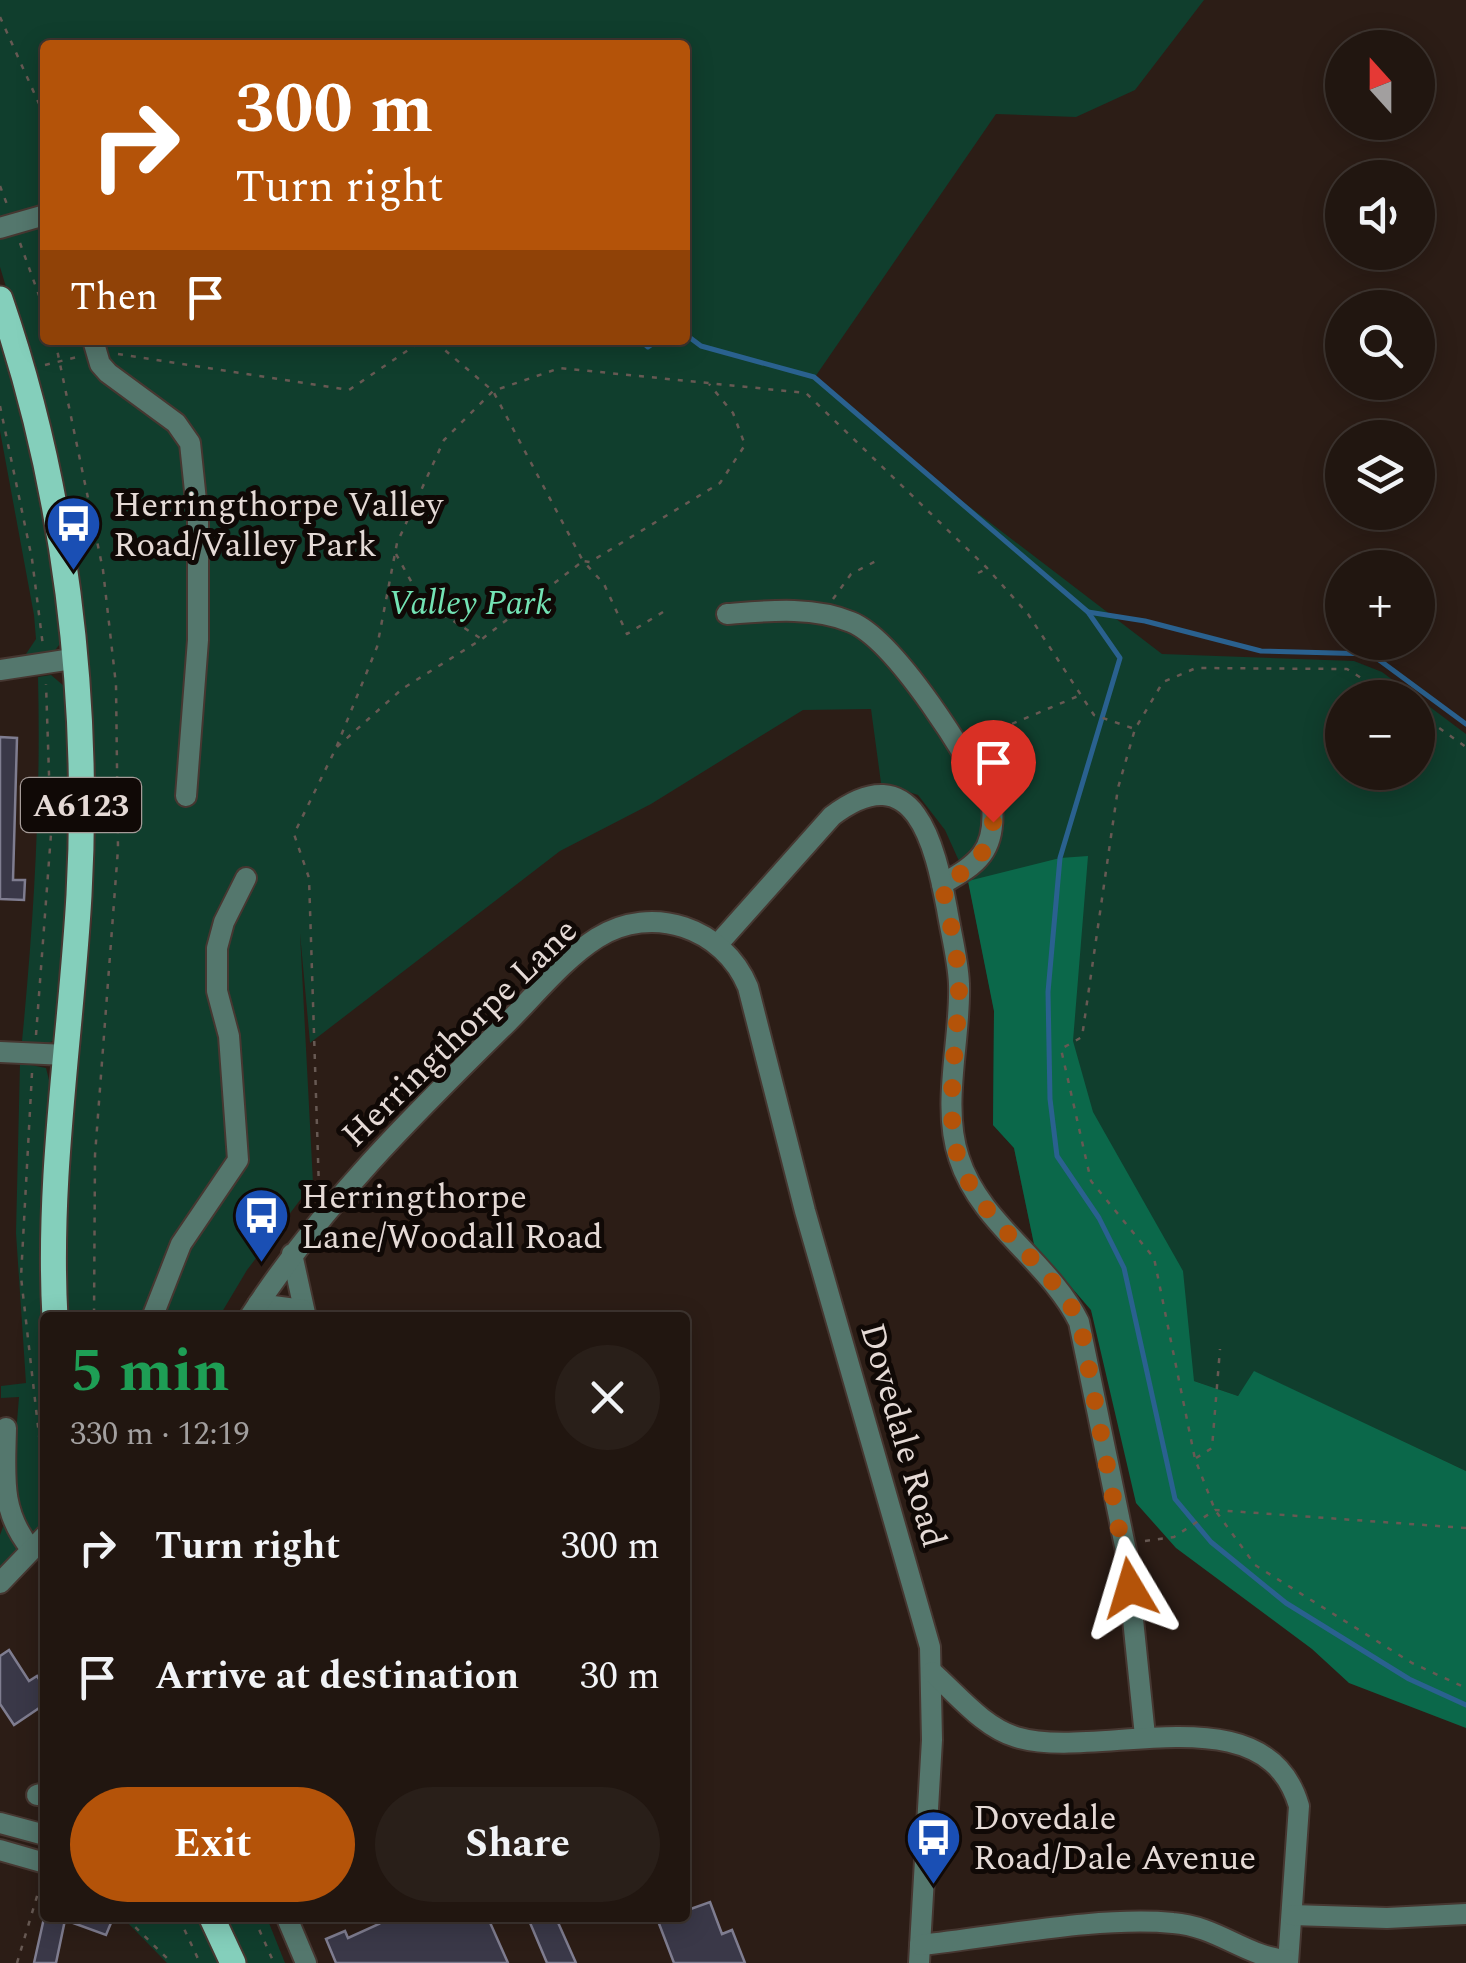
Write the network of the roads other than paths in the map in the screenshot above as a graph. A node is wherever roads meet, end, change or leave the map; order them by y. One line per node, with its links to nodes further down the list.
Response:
1 (40, 216): 2 (street)
2 (7, 225)
3 (1, 303): 6 (main road, A6123)
4 (95, 346): 8 (street)
5 (727, 614): 10 (street)
6 (72, 659): 7 (street); 13 (main road, A6123)
7 (0, 670)
8 (186, 796)
9 (246, 878): 17 (street)
10 (942, 884): 11 (street); 23 (street)
11 (718, 944): 14 (street, Herringthorpe Lane); 22 (street, Dovedale Road)
12 (0, 1052): 13 (street)
13 (66, 1055): 16 (main road, A6123)
14 (292, 1254): 15 (street, Herringthorpe Lane); 18 (street)
15 (254, 1311)
16 (56, 1312)
17 (154, 1312)
18 (304, 1312)
19 (6, 1428): 20 (street)
20 (38, 1542): 21 (street)
21 (0, 1583)
22 (932, 1672): 23 (street); 32 (street, Dovedale Road)
23 (1145, 1736): 29 (street)
24 (0, 1823): 25 (street)
25 (40, 1834)
26 (0, 1850): 27 (street)
27 (40, 1864)
28 (1466, 1914): 29 (street)
29 (1292, 1915): 33 (street)
30 (214, 1922): 34 (main road)
31 (288, 1922): 35 (street)
32 (920, 1954): 33 (street)
33 (1288, 1961)
34 (233, 1963)
35 (306, 1963)

